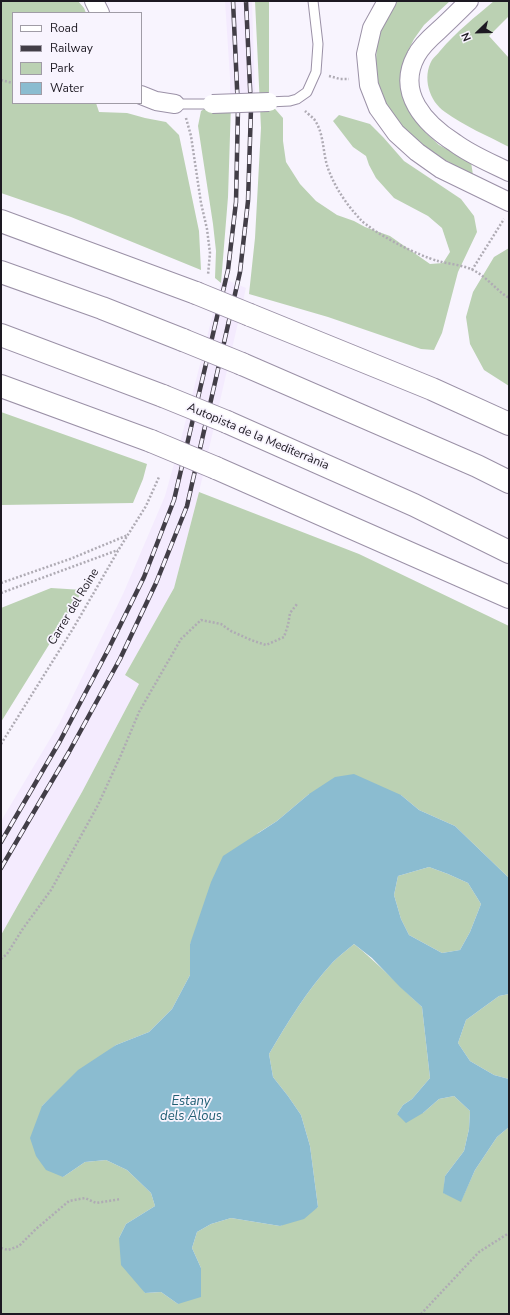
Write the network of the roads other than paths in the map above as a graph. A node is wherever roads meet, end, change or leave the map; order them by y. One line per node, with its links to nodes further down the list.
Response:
1 (94, 1): 5 (street)
2 (313, 1): 7 (lane)
3 (387, 1): 11 (street)
4 (469, 1): 10 (street)
5 (100, 12)
6 (142, 95): 8 (street)
7 (269, 102): 9 (street, bridge)
8 (175, 104): 9 (lane)
9 (212, 104)
10 (509, 172)
11 (507, 210)
12 (1, 221): 16 (highway, bridge)
13 (1, 272): 17 (highway, bridge)
14 (1, 335): 18 (highway, Autopista de la Mediterrània, bridge)
15 (1, 386): 19 (highway, bridge)
16 (509, 424)
17 (509, 482)
18 (509, 552)
19 (509, 597)

